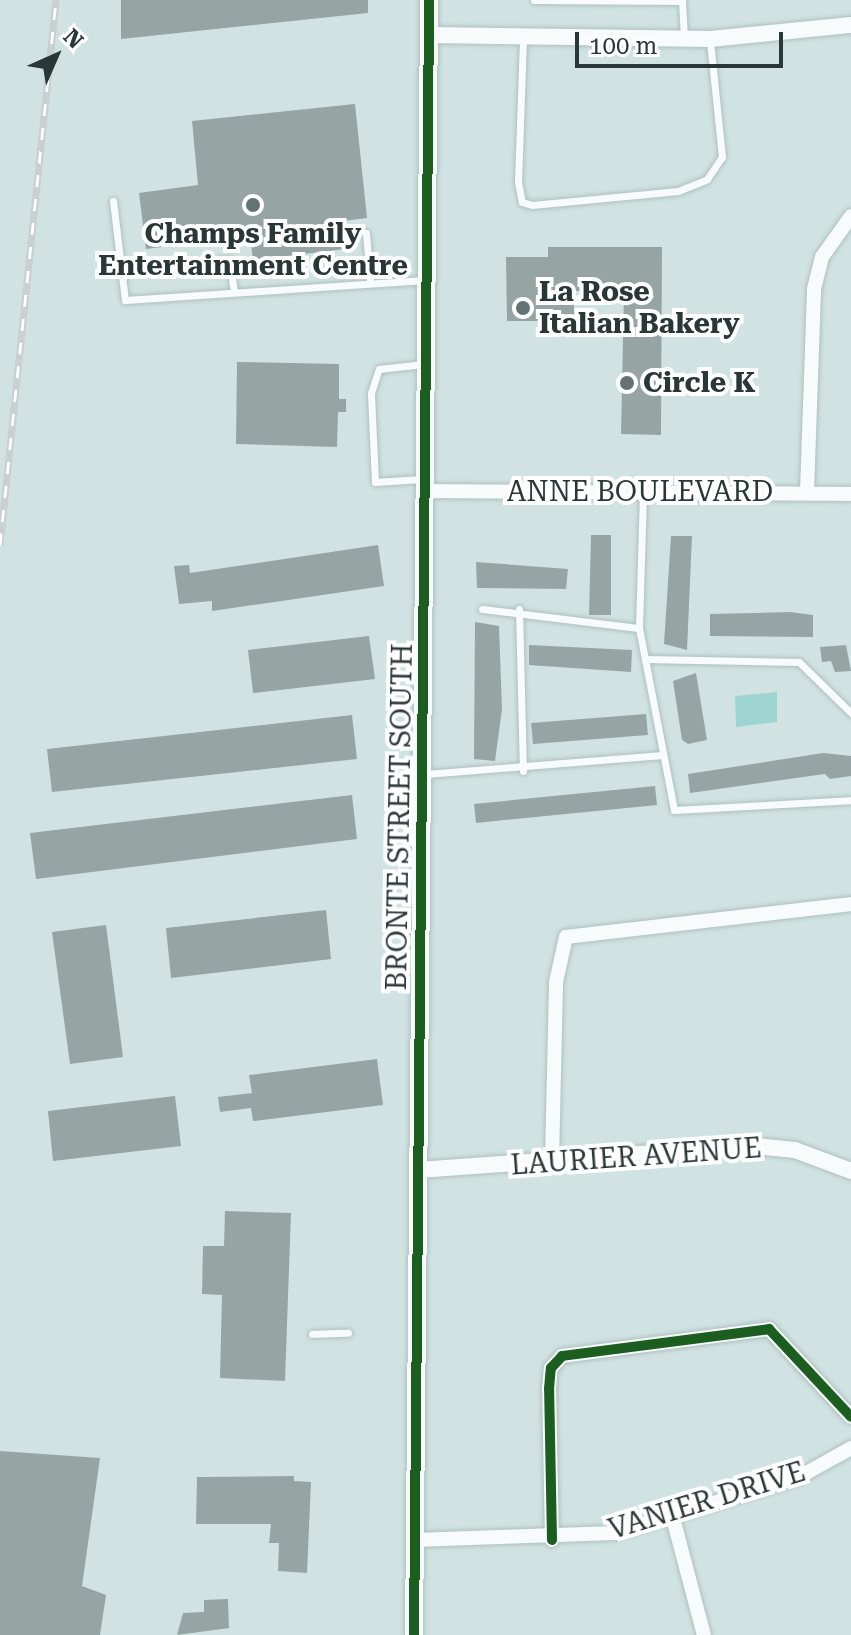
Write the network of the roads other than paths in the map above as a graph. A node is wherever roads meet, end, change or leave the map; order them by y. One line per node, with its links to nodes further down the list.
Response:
1 (429, 0): 5 (main road, BRONTE STREET SOUTH)
2 (534, 0): 3 (lane)
3 (682, 0): 7 (lane)
4 (851, 25): 8 (street)
5 (429, 35): 6 (street); 14 (main road, BRONTE STREET SOUTH)
6 (523, 39): 7 (street); 8 (lane)
7 (684, 39): 8 (street)
8 (710, 39)
9 (113, 201): 12 (lane)
10 (851, 216): 18 (street)
11 (366, 233): 13 (lane)
12 (122, 272): 15 (lane); 15 (lane)
13 (370, 280): 14 (lane); 15 (lane)
14 (427, 280): 16 (main road, BRONTE STREET SOUTH)
15 (234, 292)
16 (426, 364): 17 (main road, BRONTE STREET SOUTH); 17 (lane)
17 (428, 485): 19 (street, ANNE BOULEVARD); 28 (main road, BRONTE STREET SOUTH)
18 (807, 492): 19 (street, ANNE BOULEVARD); 20 (street, ANNE BOULEVARD)
19 (643, 493): 23 (lane)
20 (851, 494)
21 (482, 609): 22 (lane)
22 (519, 609): 23 (lane); 27 (lane)
23 (639, 628): 24 (lane)
24 (645, 659): 25 (lane); 26 (lane)
25 (851, 713)
26 (662, 755): 27 (lane); 29 (lane)
27 (523, 771): 28 (lane)
28 (426, 774): 32 (main road, BRONTE STREET SOUTH)
29 (851, 800)
30 (851, 904): 31 (street)
31 (552, 1161): 32 (street, LAURIER AVENUE); 33 (street, LAURIER AVENUE)
32 (418, 1170): 39 (main road, BRONTE STREET SOUTH)
33 (851, 1171)
34 (348, 1333): 35 (lane)
35 (312, 1334)
36 (851, 1417): 40 (street)
37 (851, 1448): 38 (street, VANIER DRIVE)
38 (673, 1518): 40 (street, VANIER DRIVE); 42 (street)
39 (414, 1540): 40 (street, VANIER DRIVE); 41 (main road, BRONTE STREET SOUTH)
40 (552, 1540)
41 (414, 1635)
42 (704, 1635)

